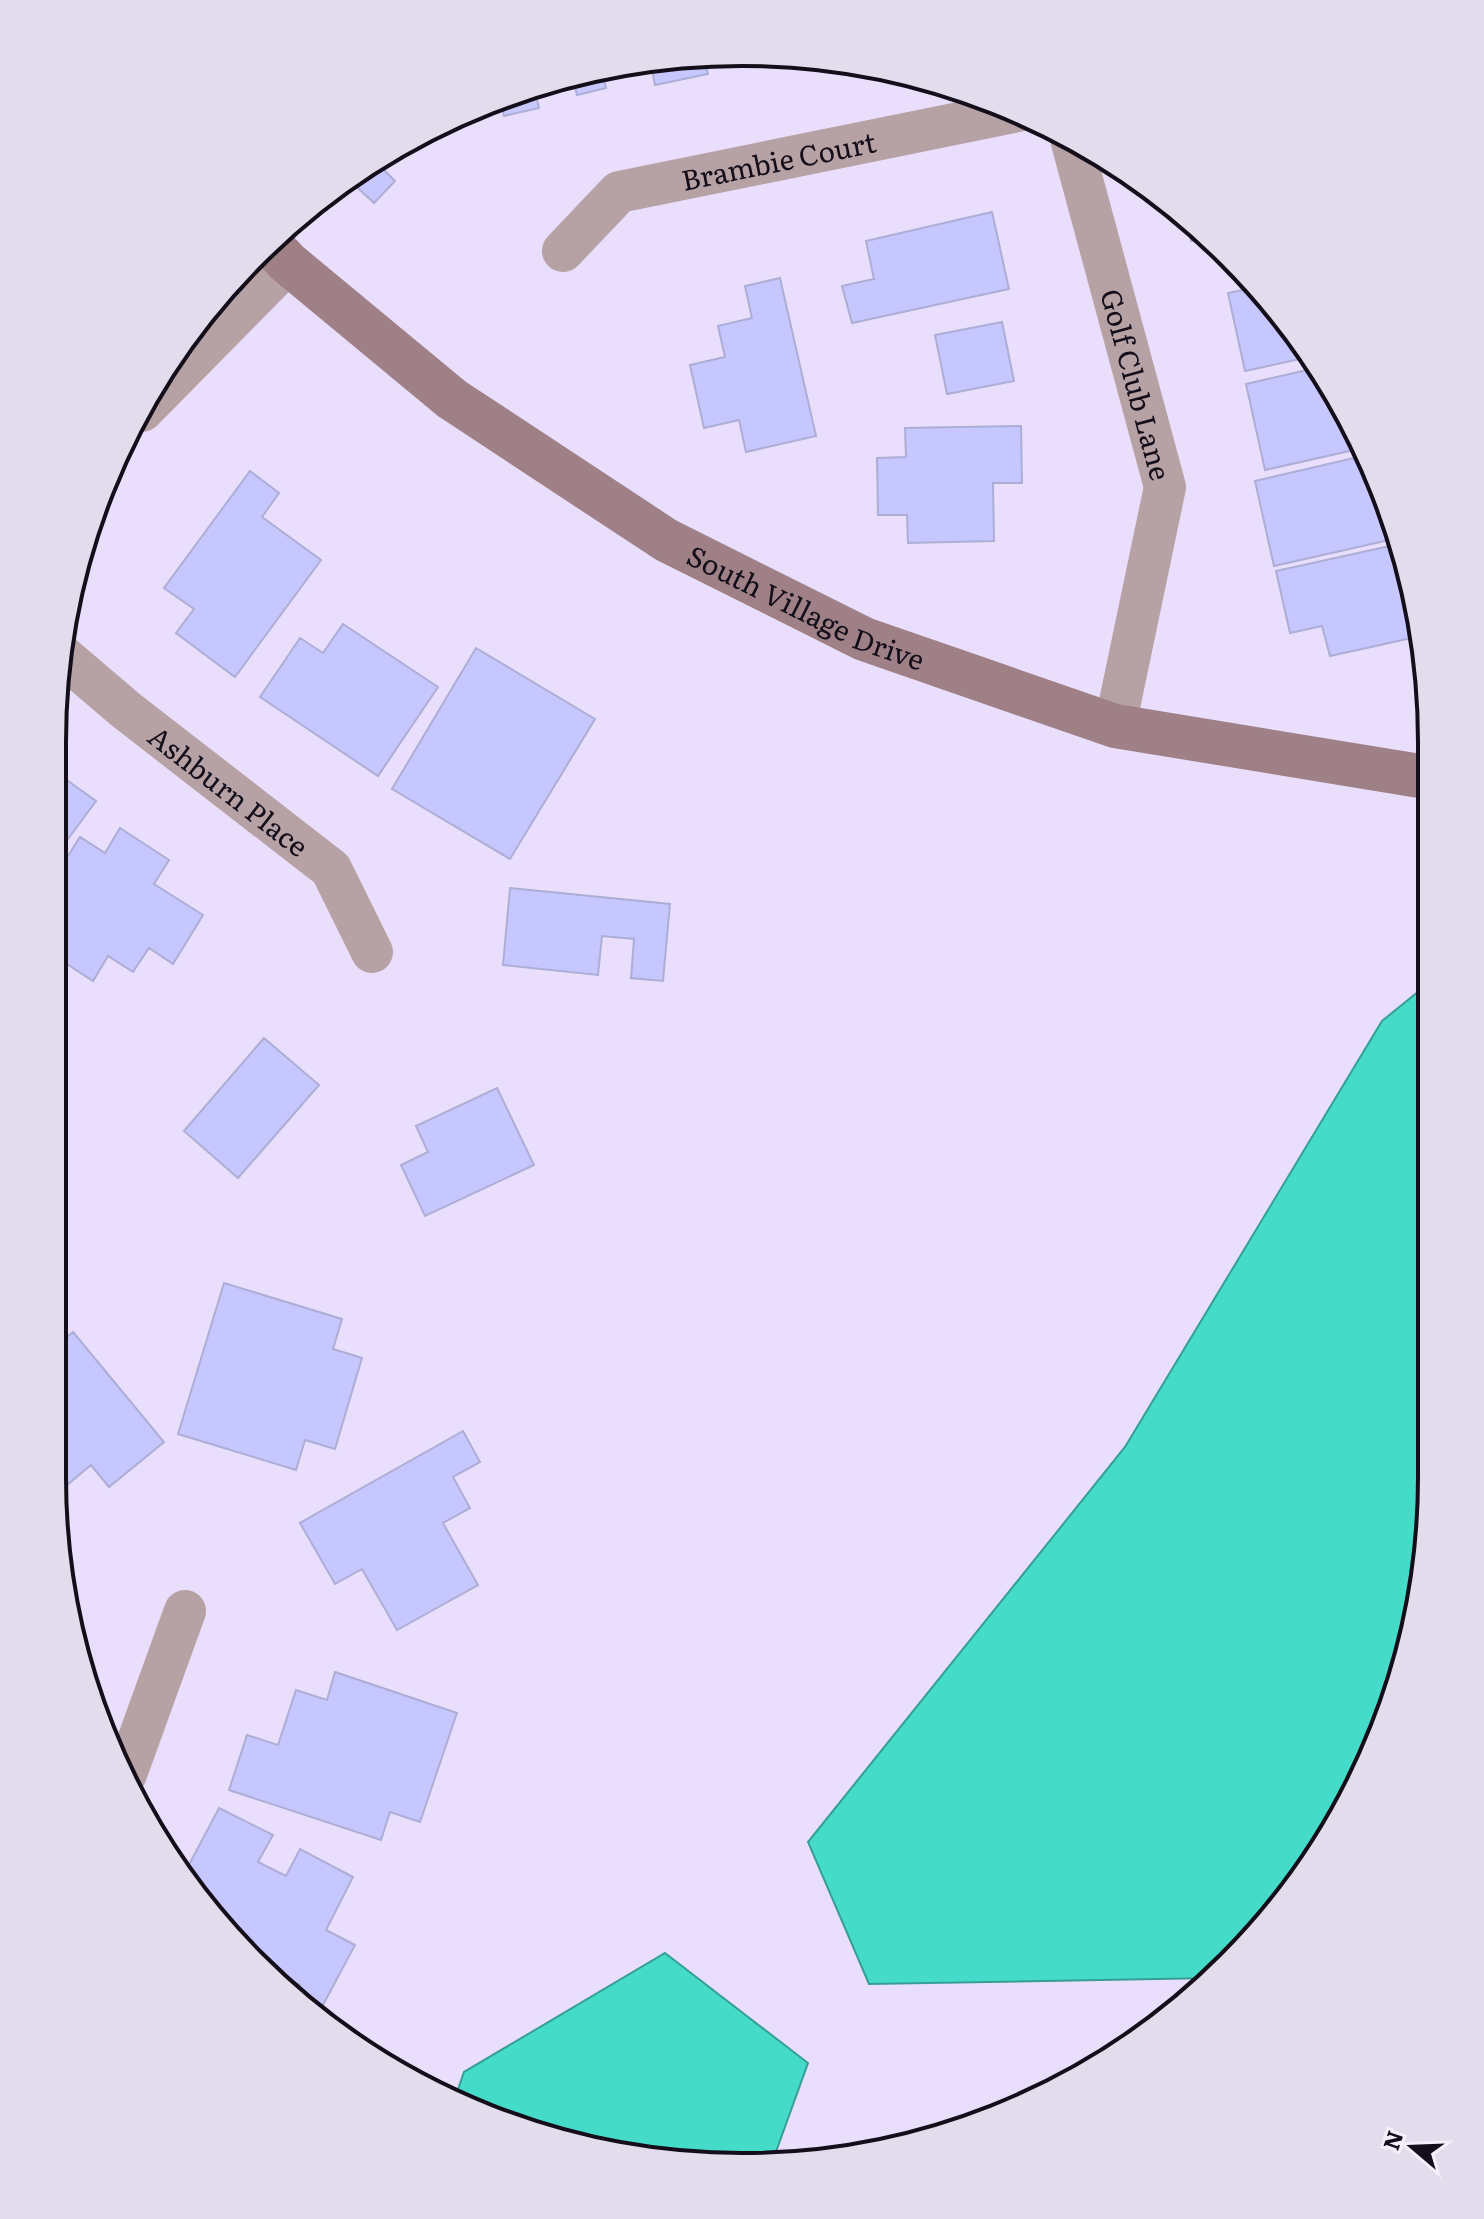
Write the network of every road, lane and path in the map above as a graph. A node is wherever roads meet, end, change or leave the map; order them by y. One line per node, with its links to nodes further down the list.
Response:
1 (996, 115): 3 (street, Brambie Court)
2 (1075, 154): 7 (street, Golf Club Lane)
3 (563, 251)
4 (278, 253): 5 (street); 7 (street, South Village Drive)
5 (178, 369)
6 (71, 663): 9 (street, Ashburn Place)
7 (1115, 726): 8 (street, South Village Drive)
8 (1418, 776)
9 (372, 952)
10 (185, 1611): 11 (street)
11 (130, 1763)

